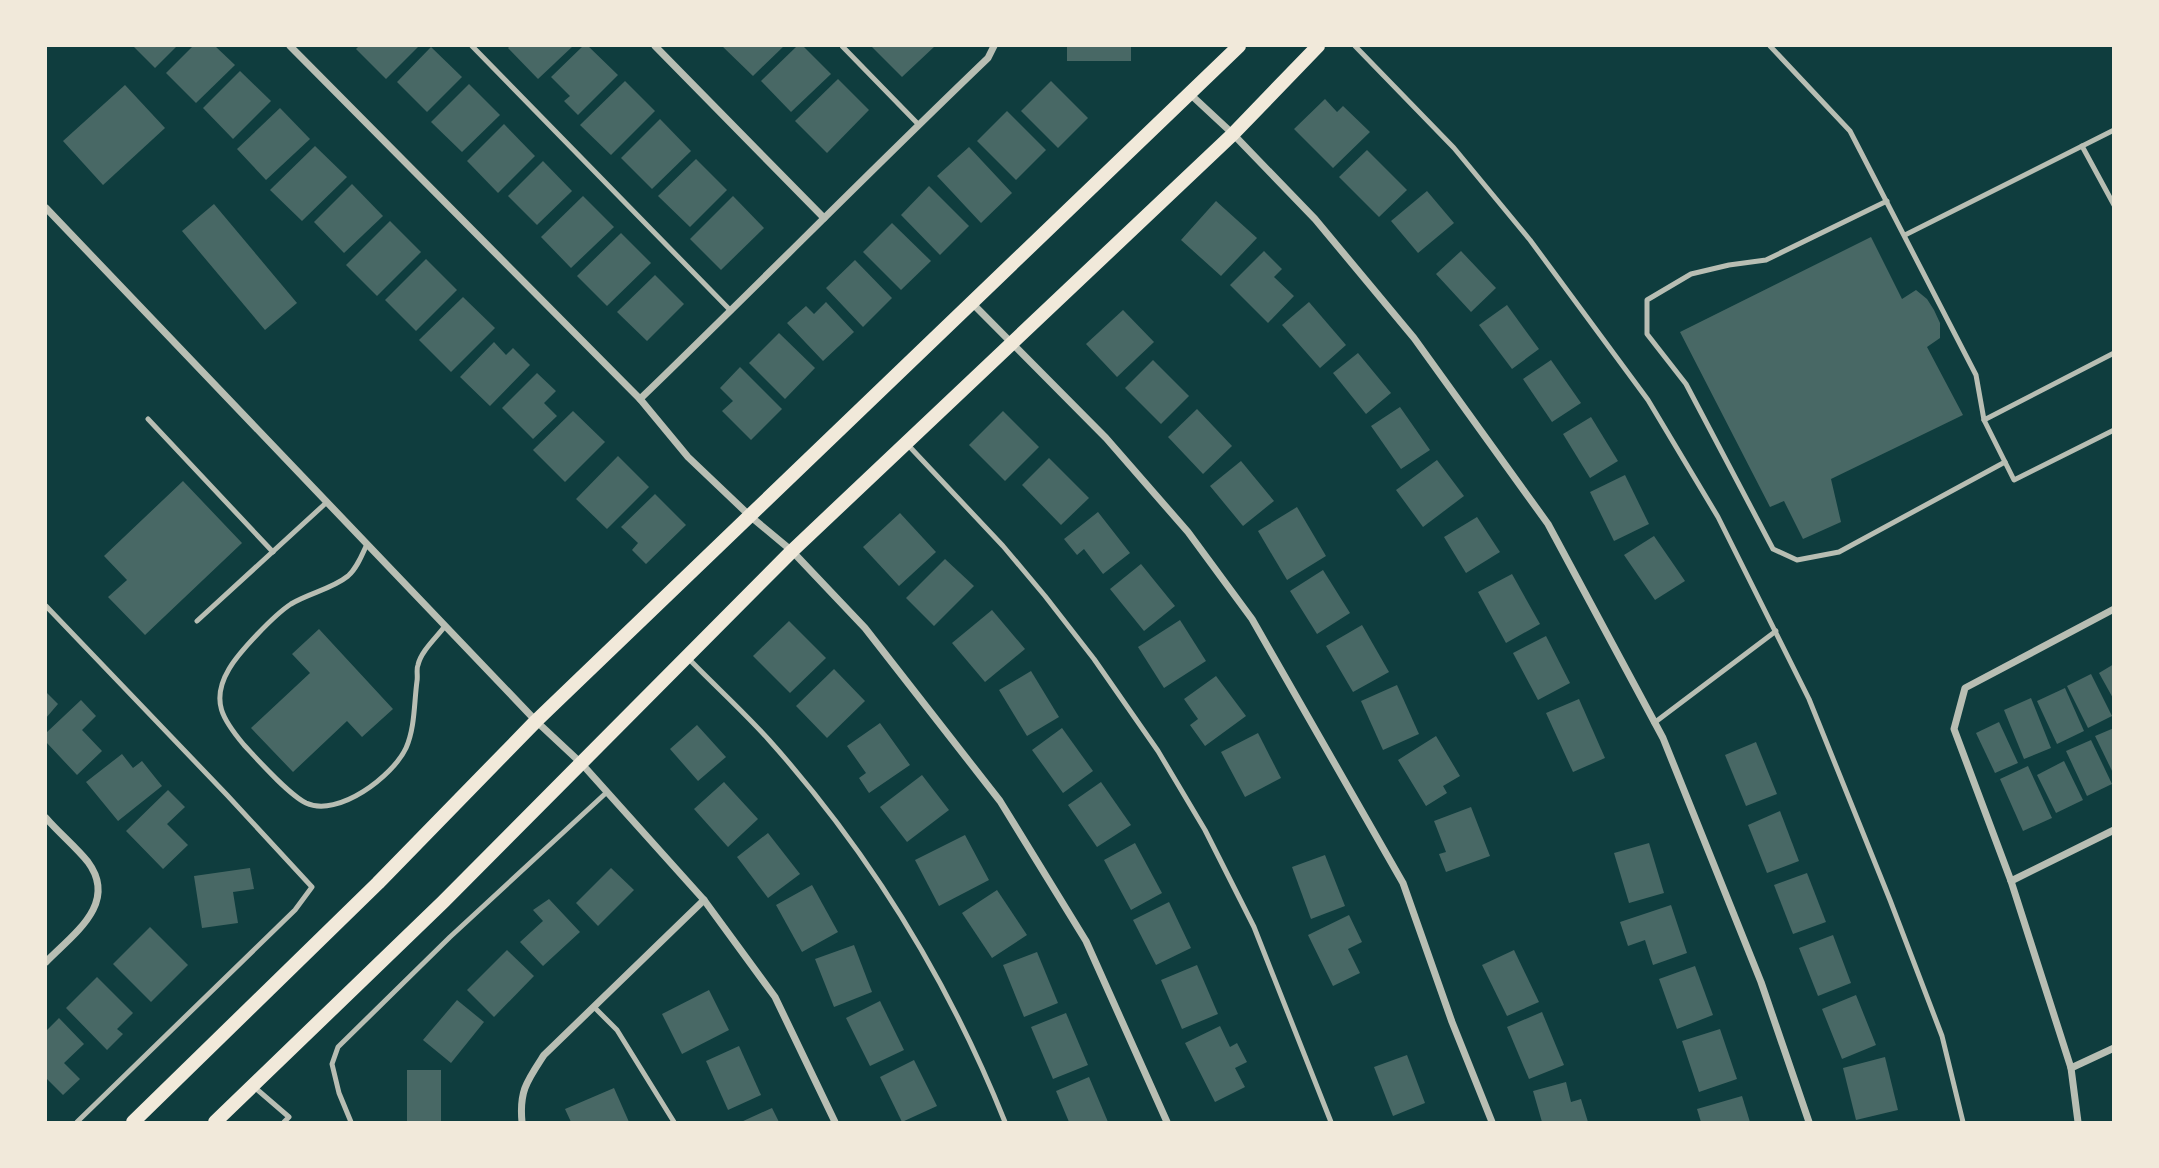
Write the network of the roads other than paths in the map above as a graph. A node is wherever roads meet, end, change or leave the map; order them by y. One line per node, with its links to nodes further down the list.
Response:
1 (290, 46): 24 (street)
2 (472, 46): 21 (lane)
3 (655, 46): 18 (street)
4 (842, 46): 11 (lane)
5 (995, 46): 11 (street)
6 (1239, 46): 10 (main road)
7 (1318, 46): 13 (main road)
8 (1355, 46): 39 (lane)
9 (1770, 46): 15 (lane)
10 (1190, 94): 13 (street); 20 (main road)
11 (918, 124): 18 (street)
12 (2113, 130): 14 (lane)
13 (1233, 134): 22 (main road); 42 (street)
14 (2082, 146): 16 (lane); 19 (lane)
15 (1887, 201): 19 (lane); 29 (lane)
16 (2113, 205)
17 (46, 208): 30 (street)
18 (824, 218): 21 (street)
19 (1905, 235): 26 (lane)
20 (972, 303): 22 (street); 31 (main road)
21 (732, 311): 24 (street)
22 (1011, 342): 28 (main road); 65 (street)
23 (2113, 353): 26 (lane)
24 (640, 399): 31 (street)
25 (148, 419): 34 (lane)
26 (1984, 420): 29 (lane)
27 (2113, 430): 29 (lane)
28 (906, 443): 33 (main road); 64 (lane)
29 (2005, 462)
30 (327, 502): 32 (street); 34 (lane)
31 (750, 516): 33 (street); 41 (main road)
32 (367, 544): 38 (street); 38 (lane)
33 (792, 551): 40 (main road); 63 (street)
34 (273, 552): 37 (lane)
35 (46, 606): 54 (lane)
36 (2113, 609): 47 (street)
37 (197, 621)
38 (445, 626): 41 (street)
39 (1776, 631): 42 (lane); 67 (lane)
40 (687, 657): 43 (main road); 62 (lane)
41 (536, 721): 43 (street); 55 (main road)
42 (1654, 723): 66 (street)
43 (581, 763): 44 (street); 53 (main road)
44 (607, 792): 48 (street); 58 (lane)
45 (46, 818): 49 (street)
46 (2113, 830): 47 (street)
47 (2011, 881): 52 (street)
48 (704, 900): 50 (street); 61 (street)
49 (46, 962)
50 (594, 1007): 59 (street); 60 (lane)
51 (2113, 1048): 52 (street)
52 (2071, 1068): 68 (street)
53 (253, 1086): 56 (main road); 57 (lane)
54 (77, 1122)
55 (133, 1122)
56 (215, 1122)
57 (284, 1122)
58 (351, 1122)
59 (522, 1122)
60 (674, 1122)
61 (835, 1122)
62 (1005, 1122)
63 (1167, 1122)
64 (1331, 1122)
65 (1492, 1122)
66 (1810, 1122)
67 (1964, 1122)
68 (2078, 1122)

